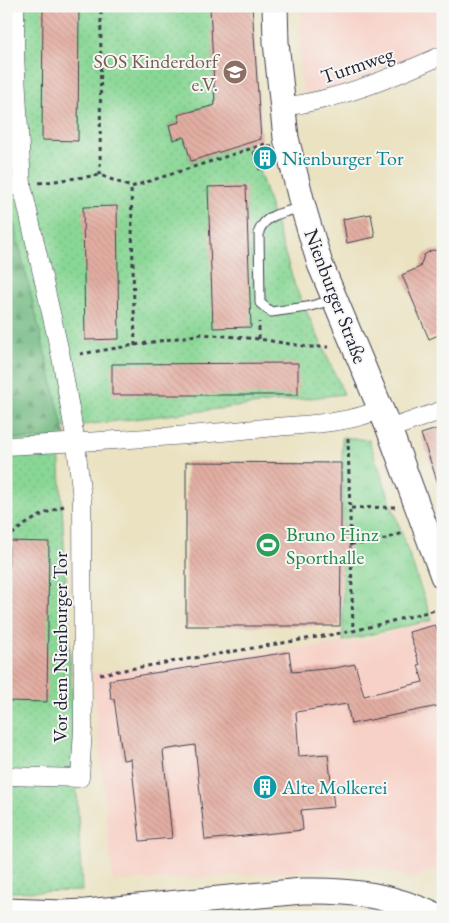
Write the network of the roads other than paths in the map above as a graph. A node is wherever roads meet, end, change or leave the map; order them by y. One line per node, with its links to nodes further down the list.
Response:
1 (15, 6): 5 (street, Vor dem Nienburger Tor)
2 (275, 6): 4 (street, Nienburger Straße)
3 (443, 55): 4 (street, Turmweg)
4 (282, 107): 6 (street, Nienburger Straße)
5 (14, 186): 10 (street, Vor dem Nienburger Tor)
6 (303, 207): 7 (street, Nienburger Straße); 7 (lane)
7 (335, 299): 9 (street, Nienburger Straße)
8 (443, 410): 9 (street)
9 (385, 419): 10 (street); 12 (street, Nienburger Straße)
10 (76, 443): 11 (street); 13 (street, Vor dem Nienburger Tor)
11 (6, 446)
12 (443, 576)
13 (6, 776)
14 (6, 911): 15 (street)
15 (438, 917)

